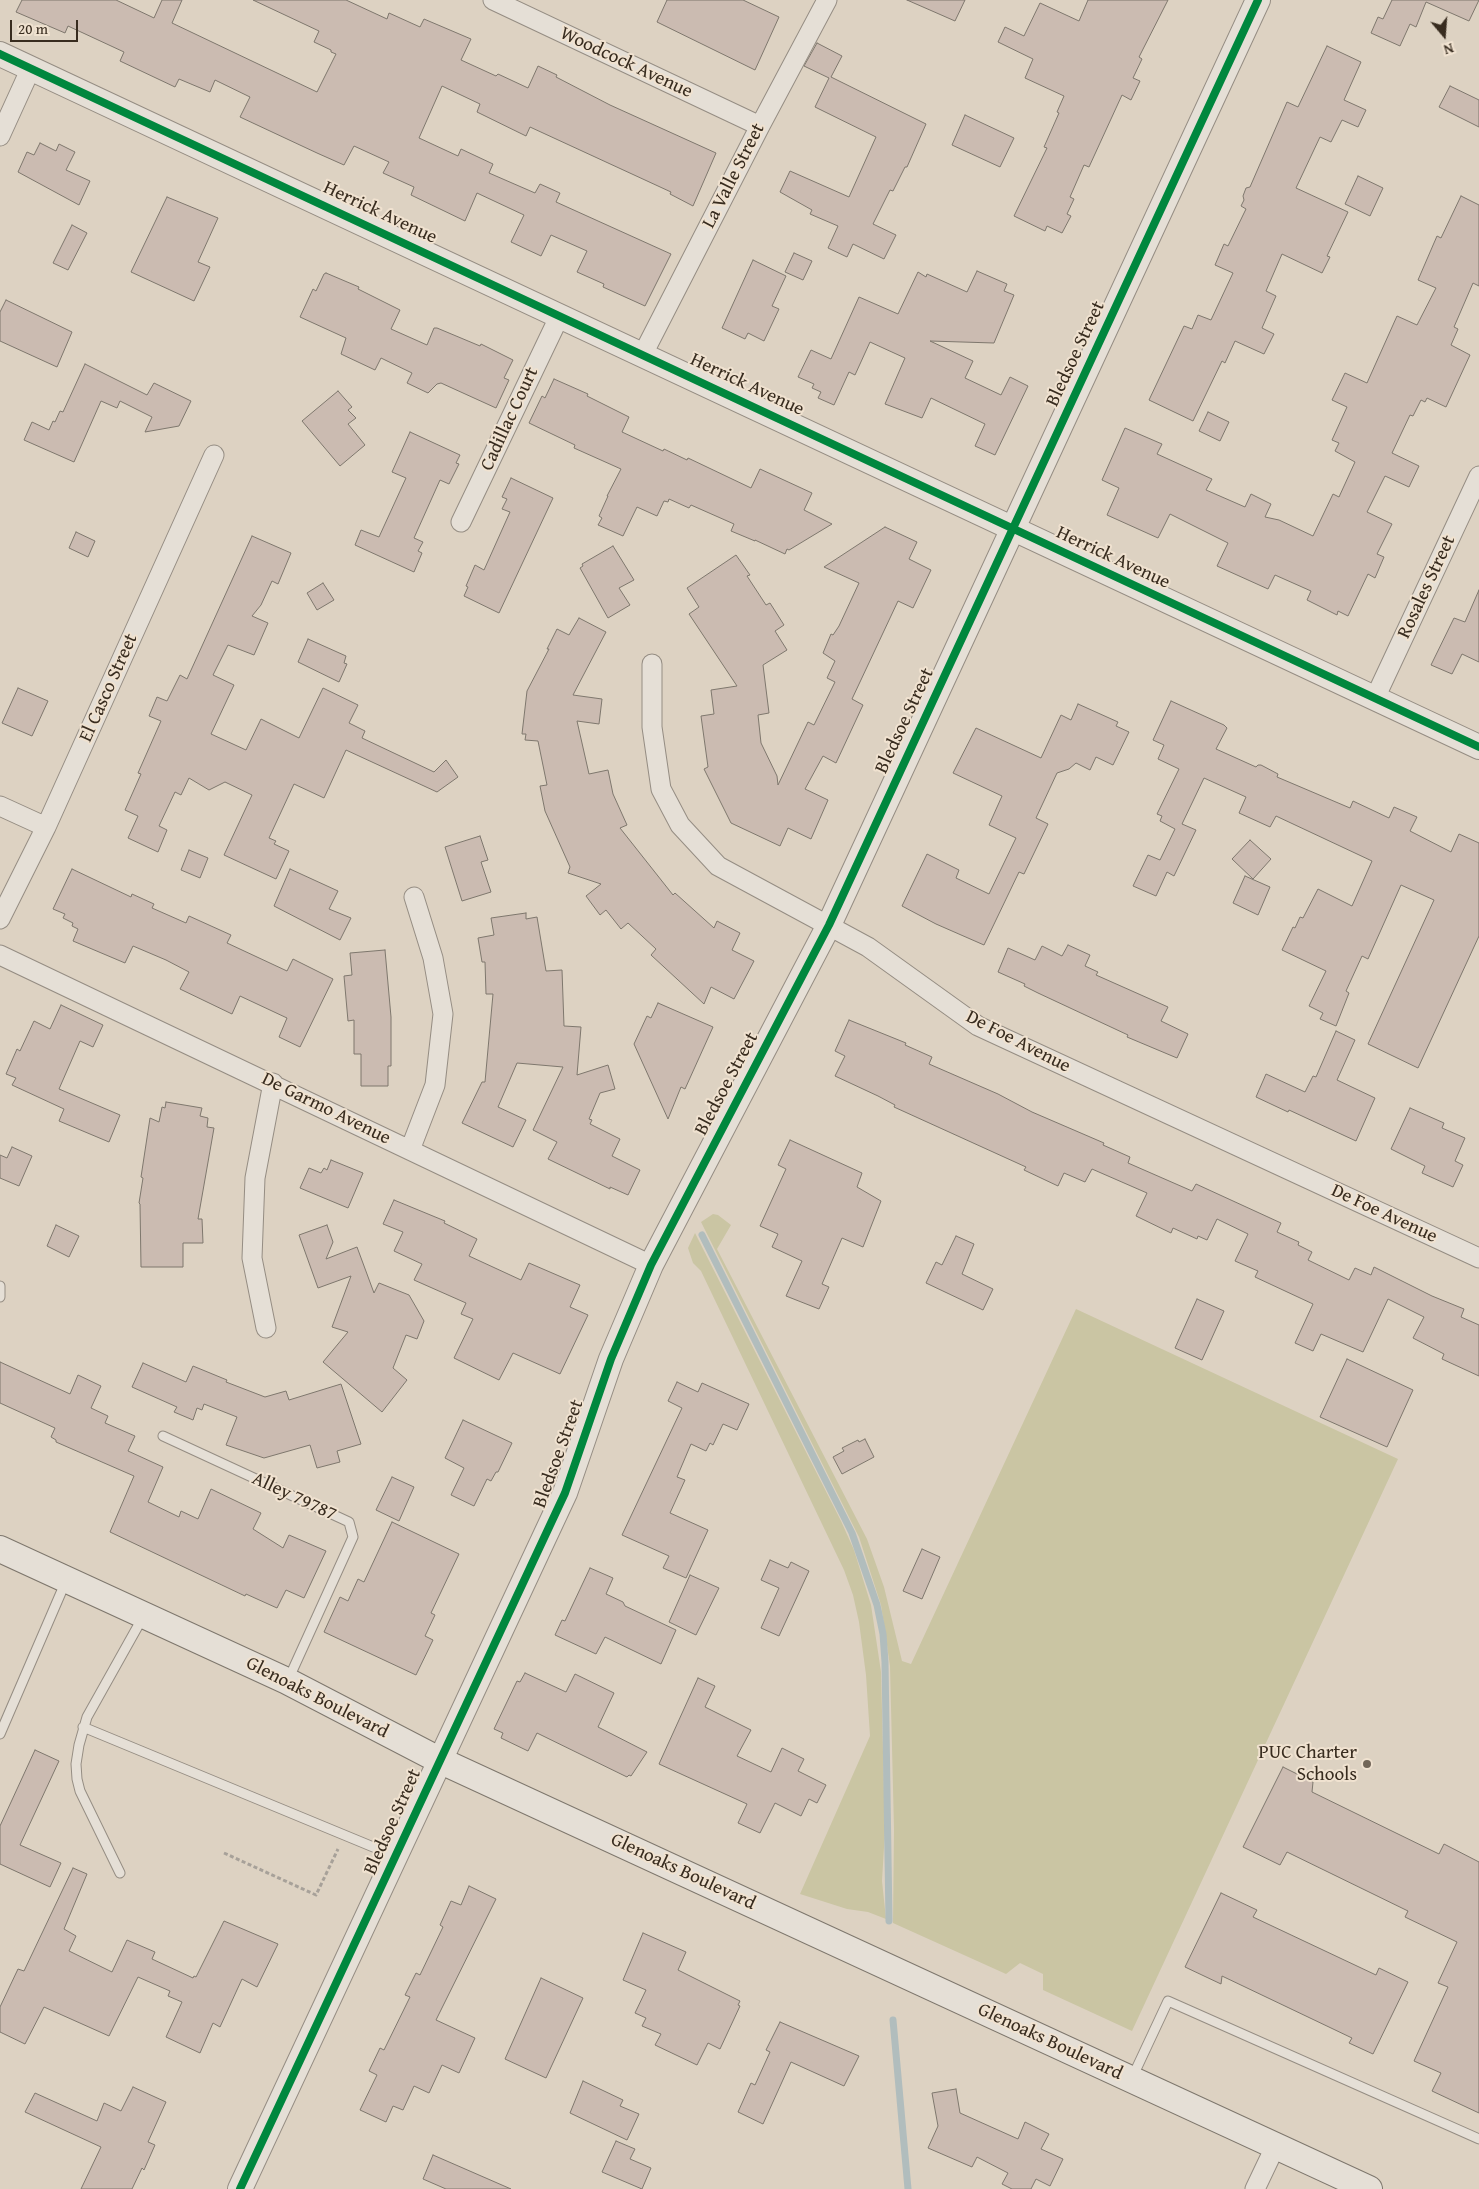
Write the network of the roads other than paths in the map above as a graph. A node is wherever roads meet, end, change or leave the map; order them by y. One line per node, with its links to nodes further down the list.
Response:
1 (493, 0): 6 (street, Woodcock Avenue)
2 (827, 0): 6 (street, La Valle Street)
3 (1258, 0): 13 (street, Bledsoe Street)
4 (0, 54): 5 (street, Herrick Avenue)
5 (32, 68): 7 (street); 8 (street, Herrick Avenue)
6 (760, 126): 9 (street, La Valle Street)
7 (0, 136)
8 (560, 315): 9 (street, Herrick Avenue); 12 (street, Cadillac Court)
9 (643, 354): 13 (street, Herrick Avenue)
10 (214, 455): 18 (street, El Casco Street)
11 (1479, 476): 15 (street, Rosales Street)
12 (461, 522)
13 (1012, 529): 15 (street, Herrick Avenue); 21 (street, Bledsoe Street)
14 (652, 664): 21 (street, De Foe Avenue)
15 (1374, 698): 16 (street, Herrick Avenue)
16 (1479, 747)
17 (0, 806): 18 (street)
18 (46, 827): 20 (street, El Casco Street)
19 (414, 897): 24 (street)
20 (0, 919)
21 (829, 925): 25 (street, De Foe Avenue); 26 (street, Bledsoe Street)
22 (0, 955): 23 (street, De Garmo Avenue)
23 (272, 1083): 24 (street, De Garmo Avenue); 29 (street)
24 (410, 1150): 26 (street, De Garmo Avenue)
25 (1479, 1258)
26 (651, 1265): 37 (street, Bledsoe Street)
27 (0, 1286): 28 (lane)
28 (0, 1297)
29 (266, 1328)
30 (163, 1436): 34 (lane, Alley 79787)
31 (0, 1549): 32 (main road, Glenoaks Boulevard)
32 (67, 1580): 33 (main road, Glenoaks Boulevard); 36 (lane)
33 (144, 1616): 34 (main road, Glenoaks Boulevard); 35 (lane)
34 (287, 1681): 37 (main road, Glenoaks Boulevard)
35 (83, 1728): 38 (lane); 39 (lane)
36 (0, 1734)
37 (439, 1760): 38 (street, Bledsoe Street); 40 (main road, Glenoaks Boulevard)
38 (396, 1856): 43 (street, Bledsoe Street)
39 (120, 1873)
40 (1131, 2080): 41 (lane); 42 (main road, Glenoaks Boulevard)
41 (1479, 2139)
42 (1275, 2147): 44 (street); 45 (main road, Glenoaks Boulevard)
43 (240, 2189)
44 (1255, 2189)
45 (1369, 2189)

